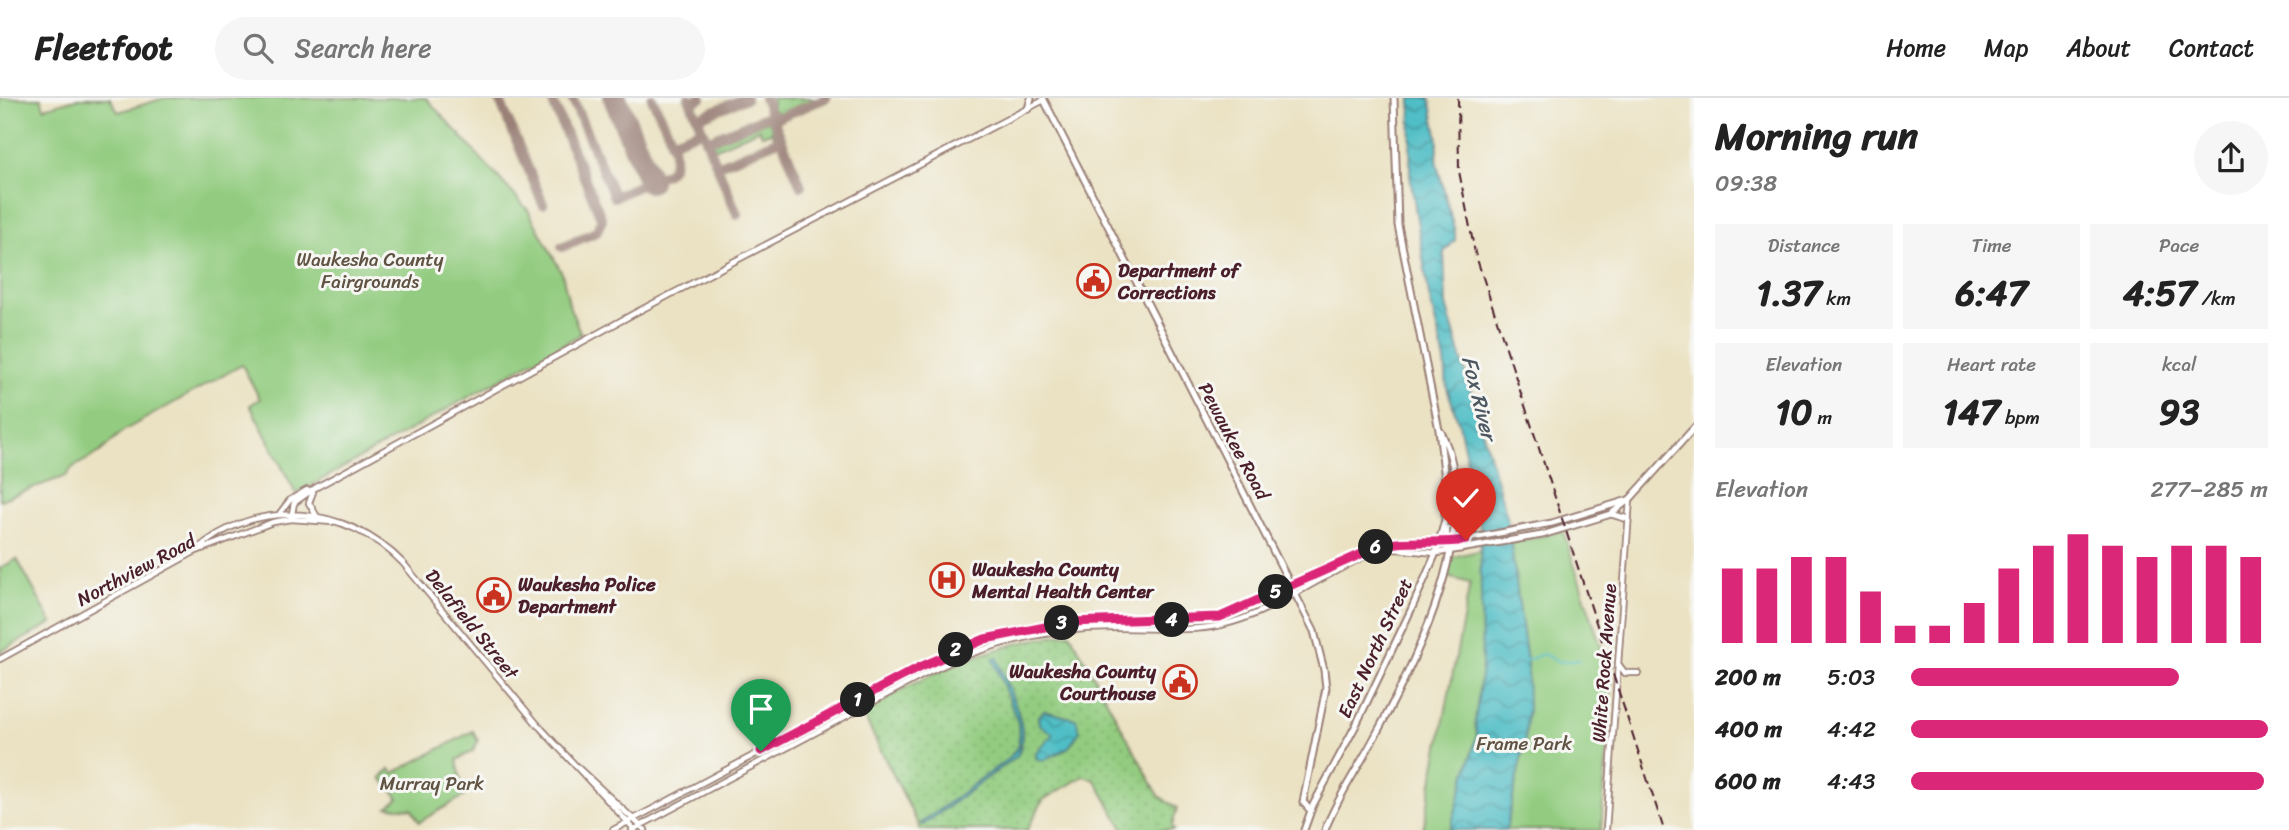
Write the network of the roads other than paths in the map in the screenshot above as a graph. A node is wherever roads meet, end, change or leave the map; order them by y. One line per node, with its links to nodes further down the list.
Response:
1 (1031, 98): 4 (main road)
2 (1394, 98): 6 (main road, East North Street)
3 (1044, 99): 4 (street); 25 (main road, Pewaukee Road)
4 (1028, 109): 8 (street)
5 (1694, 428): 10 (main road)
6 (1439, 430): 7 (main road, East North Street); 19 (main road, East North Street)
7 (1444, 478): 22 (main road, East North Street); 22 (main road)
8 (315, 488): 9 (street); 14 (street); 15 (street)
9 (294, 498): 11 (street); 14 (street)
10 (1631, 499): 12 (main road); 13 (main road); 16 (street, White Rock Avenue)
11 (276, 514): 14 (street); 23 (street)
12 (1584, 514): 18 (main road); 20 (main road)
13 (1611, 514): 16 (main road); 18 (main road)
14 (291, 515): 15 (street, Delafield Street); 17 (street, Delafield Street); 23 (street, Northview Road)
15 (316, 515): 17 (street, Delafield Street)
16 (1628, 519): 36 (street, White Rock Avenue)
17 (337, 522): 49 (street, Delafield Street)
18 (1586, 522): 20 (main road)
19 (1455, 527): 21 (main road); 22 (main road, East North Street)
20 (1511, 536): 21 (main road)
21 (1475, 542): 22 (main road); 22 (main road)
22 (1447, 546): 24 (main road); 24 (main road, East North Street); 25 (street); 58 (main road)
23 (194, 552): 35 (street, Northview Road)
24 (1437, 553): 26 (street); 51 (main road, East North Street)
25 (1291, 584): 26 (main road, Pewaukee Road); 27 (street)
26 (1295, 591): 28 (street); 51 (main road, Pewaukee Road)
27 (1266, 597): 28 (street); 29 (street)
28 (1270, 605): 31 (street)
29 (1226, 615): 30 (street); 31 (street)
30 (1084, 621): 32 (street); 33 (street)
31 (1228, 623): 32 (street)
32 (1085, 629): 34 (street)
33 (973, 644): 34 (street); 38 (street)
34 (975, 651): 39 (street)
35 (0, 659)
36 (1618, 662): 37 (street); 59 (street, White Rock Avenue)
37 (1638, 673)
38 (904, 675): 39 (street); 40 (street)
39 (908, 683): 41 (street)
40 (796, 733): 41 (street); 42 (street)
41 (800, 740): 43 (street)
42 (761, 751): 43 (street); 44 (street)
43 (765, 758): 45 (street)
44 (722, 772): 45 (street); 46 (street)
45 (726, 779): 47 (street)
46 (682, 794): 47 (street); 48 (street)
47 (685, 801): 50 (street)
48 (664, 803): 50 (street); 52 (street)
49 (616, 807): 52 (street, Delafield Street); 53 (street, Delafield Street)
50 (668, 811): 54 (street)
51 (1311, 811): 57 (main road, East North Street)
52 (634, 819): 53 (street); 54 (street, Delafield Street)
53 (628, 822): 55 (street); 56 (street, Delafield Street)
54 (643, 828): 56 (street)
55 (613, 830)
56 (633, 830)
57 (1304, 830)
58 (1325, 830)
59 (1606, 830)

